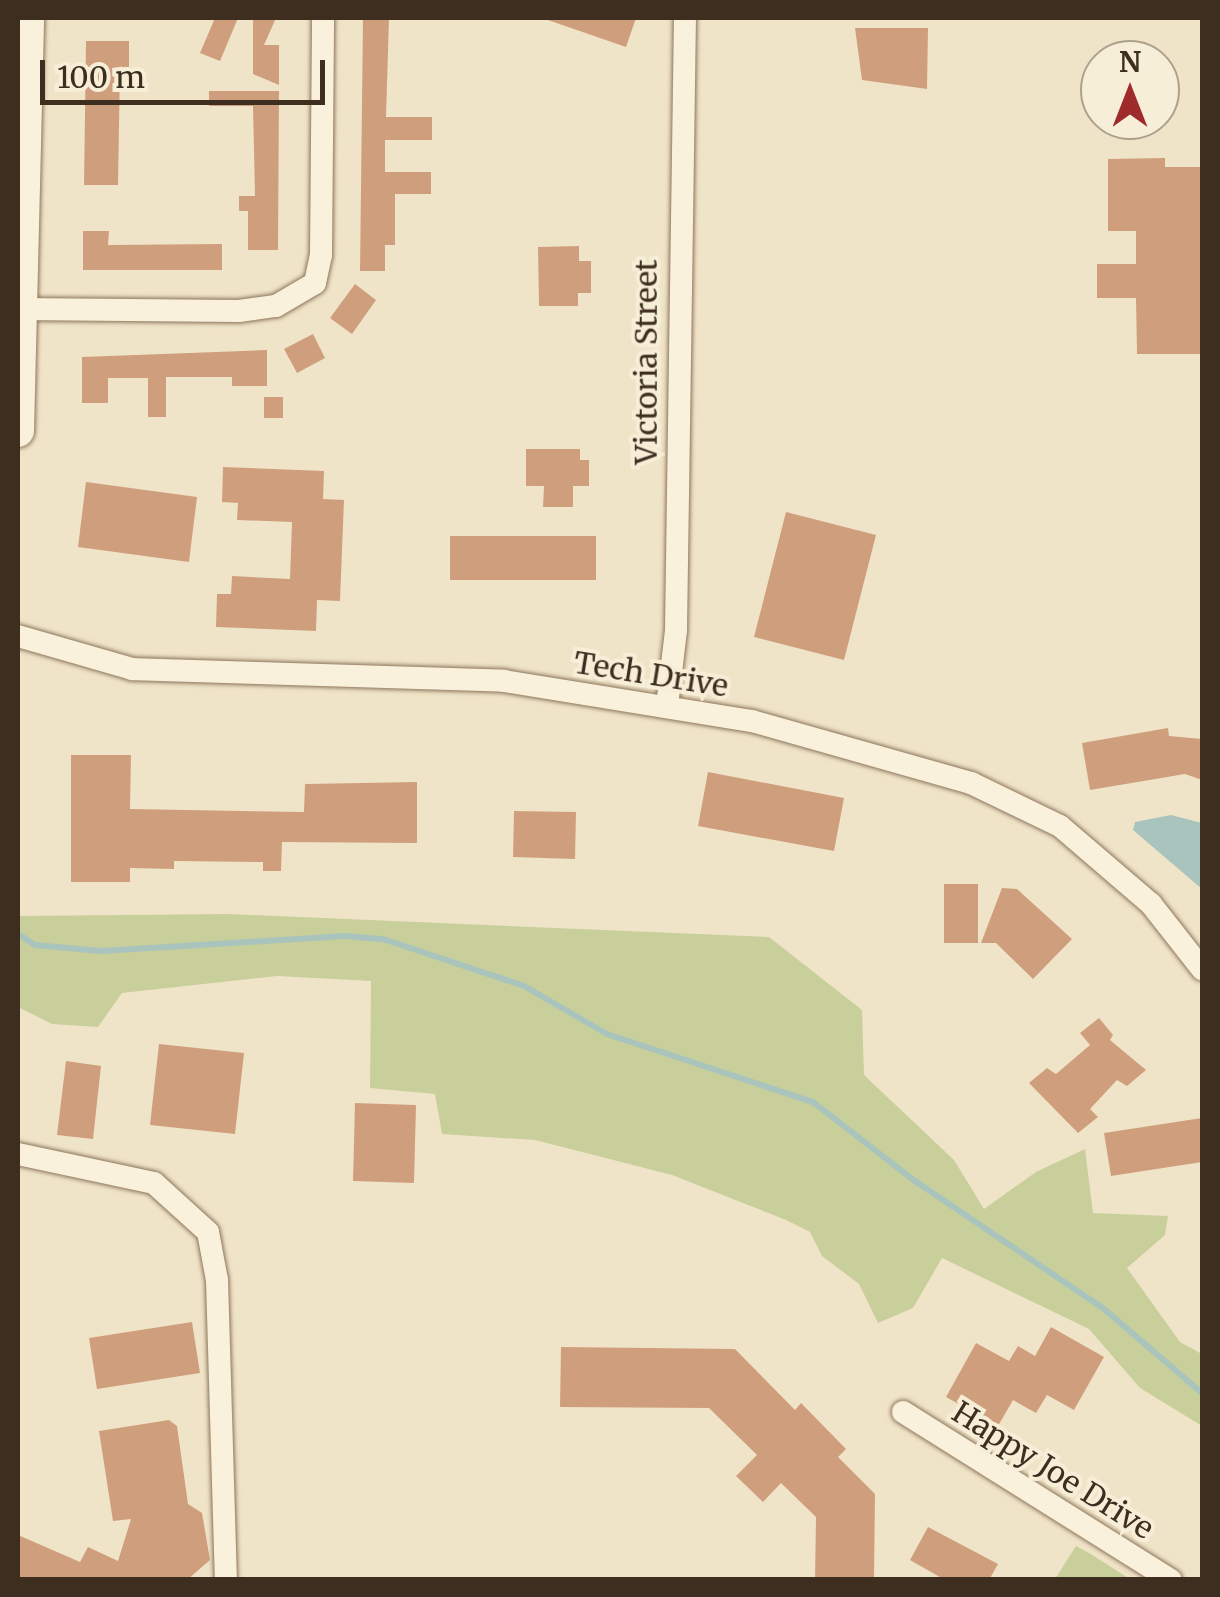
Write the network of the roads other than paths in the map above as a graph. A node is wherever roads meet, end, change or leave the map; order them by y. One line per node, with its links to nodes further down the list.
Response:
1 (28, 18): 4 (street)
2 (323, 18): 4 (street)
3 (685, 18): 7 (street, Victoria Street)
4 (19, 309): 5 (street)
5 (18, 432)
6 (18, 636): 7 (street, Tech Drive)
7 (667, 706): 8 (street, Tech Drive)
8 (1202, 969)
9 (18, 1154): 11 (street)
10 (903, 1412): 12 (street, Happy Joe Drive)
11 (226, 1580)
12 (1171, 1580)

